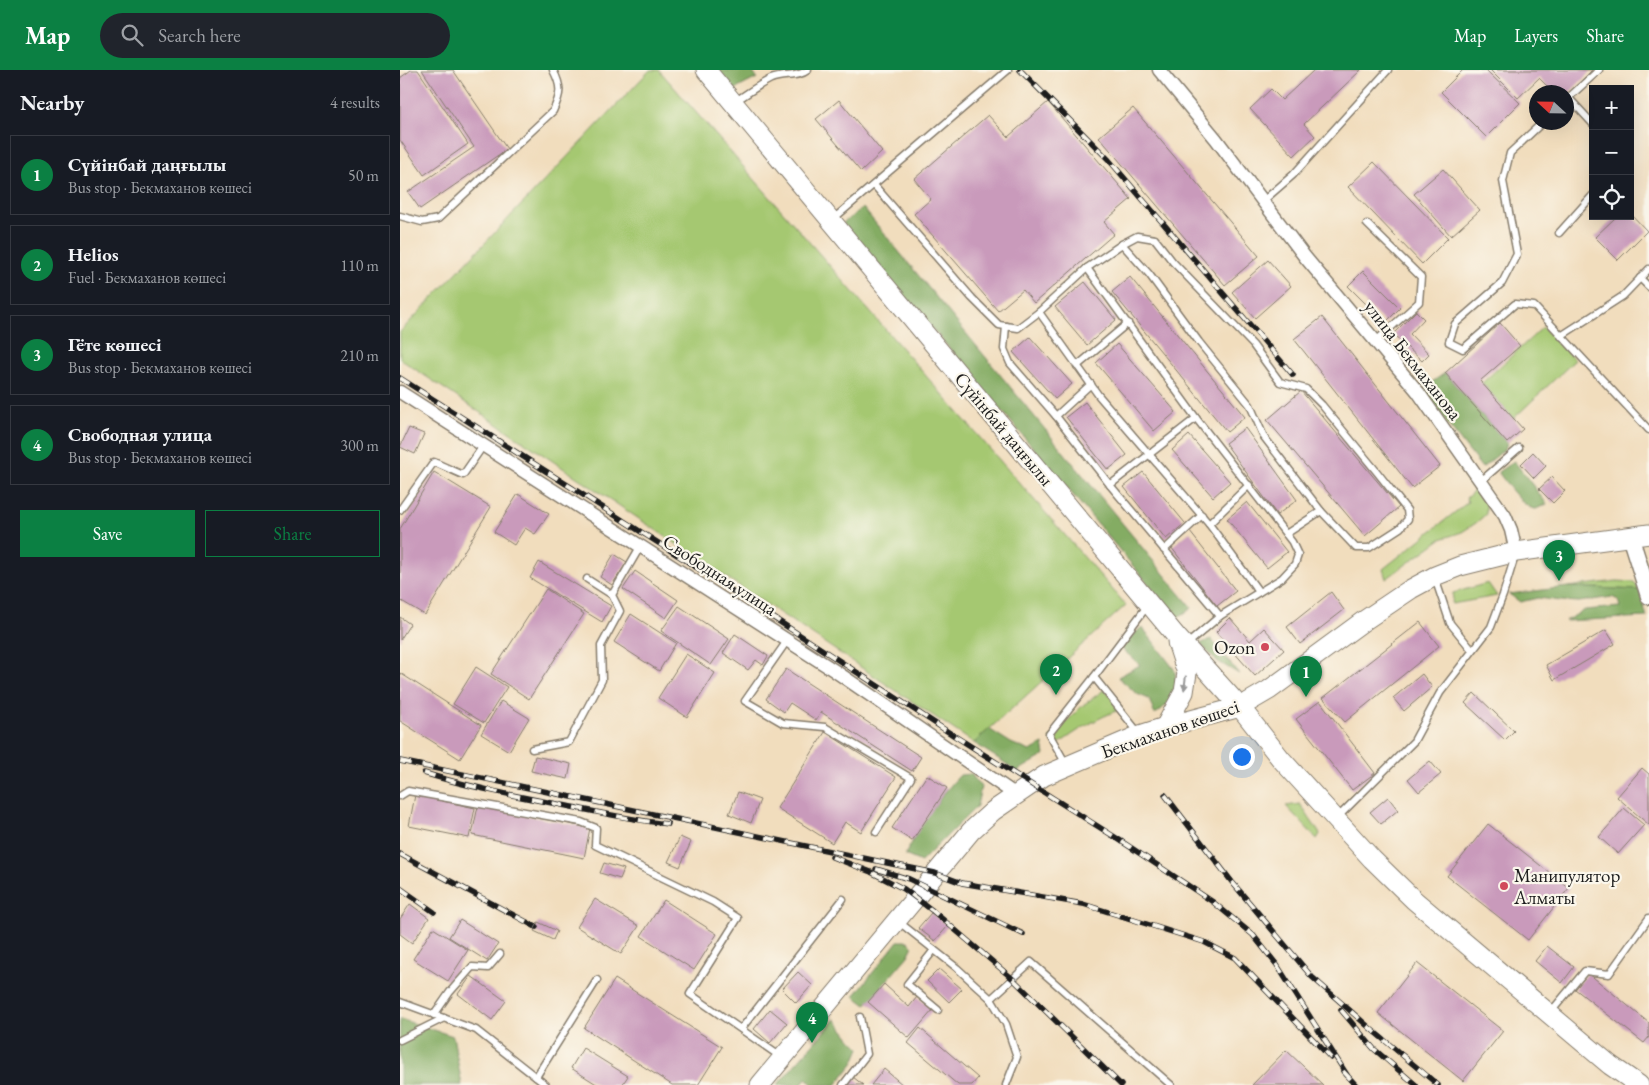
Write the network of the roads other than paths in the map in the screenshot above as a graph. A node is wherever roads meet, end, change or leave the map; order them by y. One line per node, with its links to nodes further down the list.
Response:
1 (553, 70): 16 (lane)
2 (706, 70): 9 (main road, Сүйінбай даңғылы)
3 (808, 70): 9 (lane)
4 (1008, 70): 13 (lane)
5 (1159, 70): 15 (street, улица Бекмаханова)
6 (1388, 70): 15 (lane)
7 (1599, 70): 8 (lane)
8 (1574, 93)
9 (733, 103): 17 (main road, Сүйінбай даңғылы)
10 (1574, 105): 11 (lane)
11 (1589, 120)
12 (1534, 130): 28 (lane)
13 (874, 185): 17 (lane); 27 (lane)
14 (1589, 200): 19 (lane)
15 (1263, 201): 29 (street, улица Бекмаханова)
16 (400, 216)
17 (831, 221): 57 (main road, Сүйінбай даңғылы)
18 (1367, 224): 29 (lane)
19 (1559, 233)
20 (1122, 244): 21 (lane); 43 (lane); 43 (lane)
21 (1087, 268): 25 (lane); 26 (lane)
22 (1649, 269): 23 (lane)
23 (1640, 278): 24 (lane); 28 (lane)
24 (1649, 287)
25 (1039, 312): 27 (lane); 30 (lane)
26 (1128, 323): 30 (lane); 34 (lane)
27 (1006, 326): 33 (lane)
28 (1561, 336): 35 (lane)
29 (1376, 341): 39 (street, улица Бекмаханова)
30 (1078, 366): 31 (lane)
31 (1091, 384): 33 (lane); 38 (lane)
32 (400, 392): 36 (street, Свободная улица)
33 (1056, 416): 40 (lane)
34 (1196, 418): 38 (lane); 41 (lane)
35 (1649, 430)
36 (483, 446): 42 (lane); 49 (street, Свободная улица)
37 (1519, 448): 39 (lane)
38 (1150, 454): 40 (lane); 44 (lane)
39 (1481, 481): 51 (street, улица Бекмаханова)
40 (1110, 485): 50 (lane)
41 (1249, 485): 45 (lane); 46 (lane)
42 (400, 510)
43 (1321, 511): 46 (lane)
44 (1202, 515): 45 (lane); 50 (lane)
45 (1210, 524): 54 (lane)
46 (1286, 534): 54 (lane)
47 (1649, 534): 48 (main road, Бекмаханов көшесі)
48 (1630, 536): 51 (main road, Бекмаханов көшесі); 56 (street)
49 (640, 547): 55 (lane); 59 (street, Свободная улица)
50 (1164, 550): 58 (lane)
51 (1516, 552): 52 (main road, Бекмаханов көшесі); 61 (lane)
52 (1435, 576): 61 (lane); 63 (main road, Бекмаханов көшесі)
53 (587, 579): 55 (lane)
54 (1259, 592): 58 (lane)
55 (612, 595): 66 (lane)
56 (1649, 596)
57 (1149, 604): 60 (main road, Сүйінбай даңғылы); 62 (lane)
58 (1220, 616): 60 (lane)
59 (787, 641): 68 (street, Свободная улица); 71 (lane)
60 (1180, 641): 63 (main road, Сүйінбай даңғылы); 64 (main road, one-way to 64)
61 (1472, 650): 70 (lane)
62 (1094, 677): 65 (lane); 67 (lane)
63 (1240, 707): 64 (main road, Бекмаханов көшесі); 70 (main road, Сүйінбай даңғылы)
64 (1165, 727): 65 (main road, Бекмаханов көшесі)
65 (1140, 736): 67 (main road, Бекмаханов көшесі)
66 (532, 749)
67 (1068, 766): 68 (main road, Бекмаханов көшесі)
68 (1016, 795): 74 (main road, Бекмаханов көшесі)
69 (400, 796): 85 (lane)
70 (1336, 819): 81 (main road, Сүйінбай даңғылы)
71 (876, 832)
72 (842, 898): 85 (lane)
73 (1649, 918): 81 (lane)
74 (896, 920): 75 (lane); 87 (main road, Бекмаханов көшесі)
75 (934, 950): 78 (lane); 80 (lane)
76 (500, 954): 82 (lane)
77 (597, 980): 88 (lane)
78 (991, 999): 92 (lane); 93 (lane)
79 (400, 1002): 82 (lane)
80 (938, 1010)
81 (1550, 1014): 94 (main road, Сүйінбай даңғылы)
82 (434, 1015): 84 (lane)
83 (860, 1017): 91 (lane)
84 (444, 1018): 86 (lane); 88 (lane)
85 (741, 1029): 87 (lane)
86 (400, 1040)
87 (782, 1058): 90 (main road, Бекмаханов көшесі)
88 (536, 1077): 89 (lane)
89 (546, 1085)
90 (760, 1085)
91 (843, 1085)
92 (1006, 1085)
93 (1171, 1085)
94 (1639, 1085)

